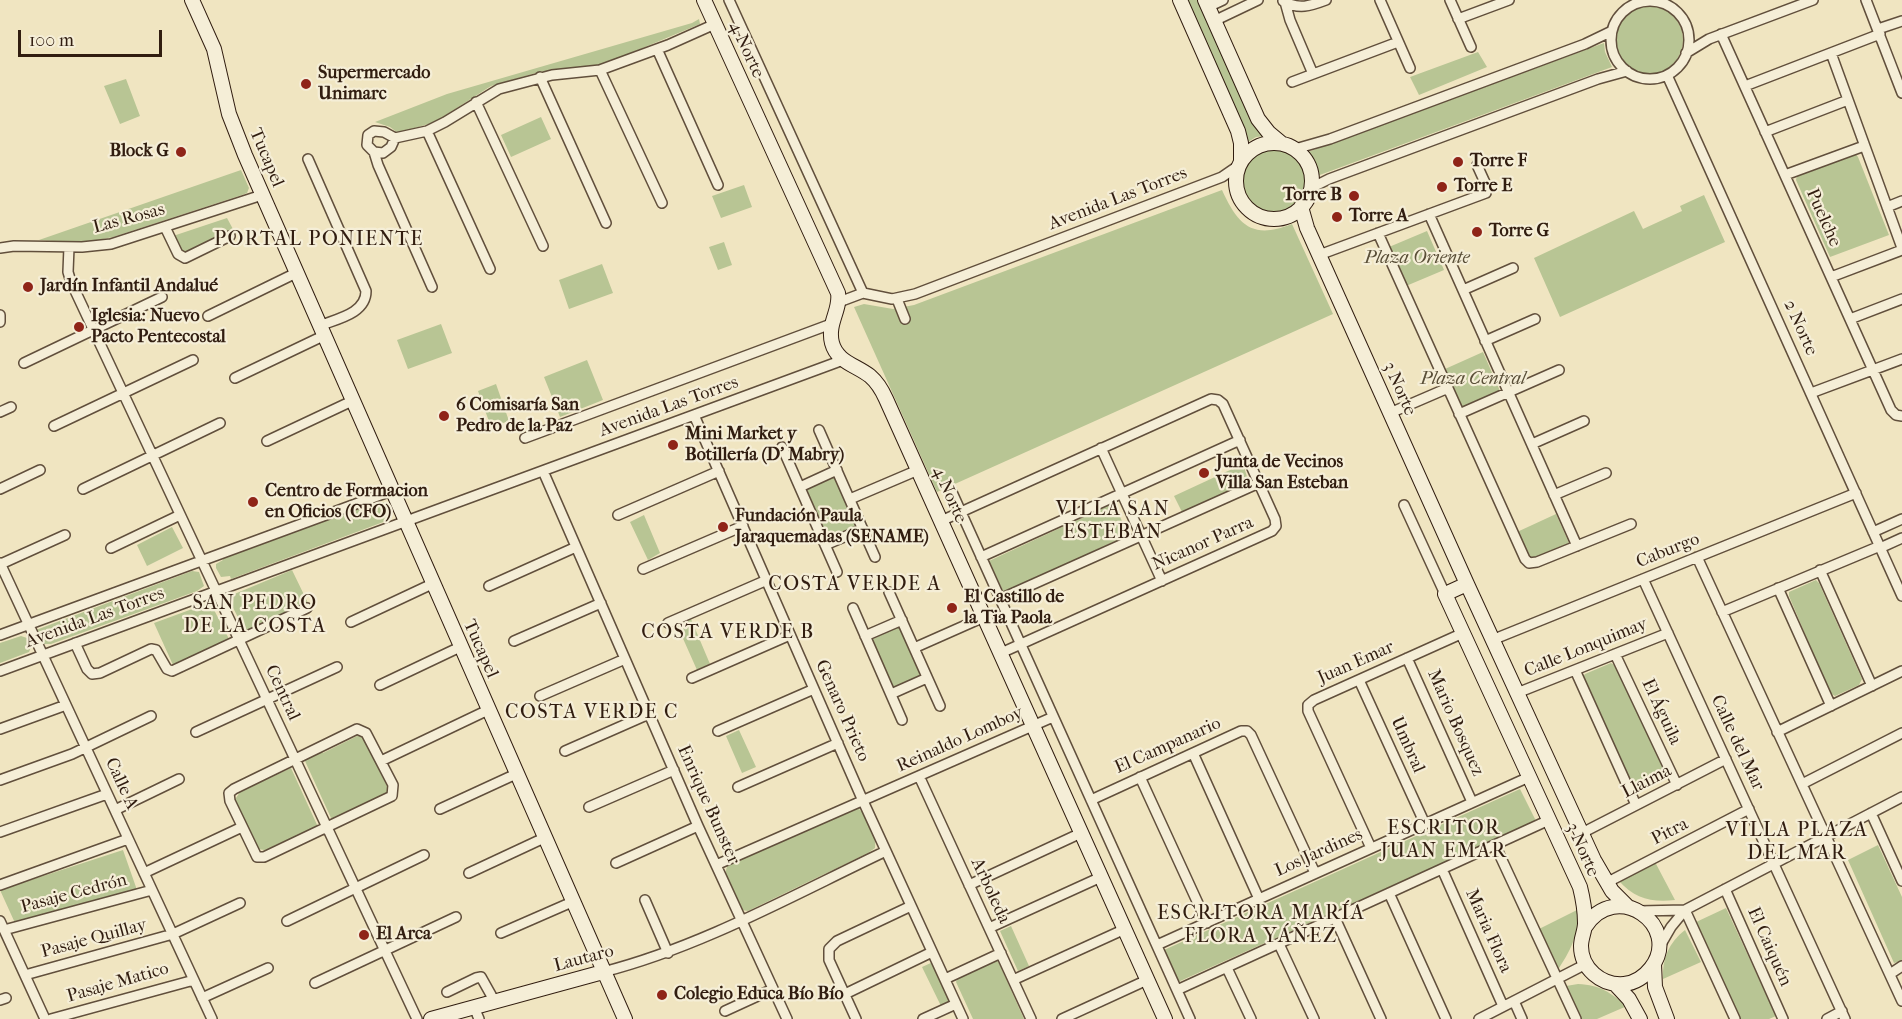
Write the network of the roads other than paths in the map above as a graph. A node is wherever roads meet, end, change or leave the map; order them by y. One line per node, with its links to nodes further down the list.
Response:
1 (192, 0): 57 (street, Tucapel)
2 (704, 0): 21 (street, 4 Norte)
3 (729, 0): 78 (street, 4 Norte)
4 (1180, 0): 52 (street)
5 (1222, 0): 16 (street)
6 (1258, 0): 19 (street)
7 (1326, 0): 15 (street)
8 (1380, 0): 27 (street)
9 (1450, 0): 18 (street)
10 (1509, 0): 18 (street)
11 (1625, 0): 17 (street)
12 (1649, 0): 17 (street); 23 (street)
13 (1813, 0): 25 (street)
14 (1866, 0): 24 (street)
15 (1283, 1): 35 (street)
16 (1206, 3): 19 (street)
17 (1624, 10): 22 (street)
18 (1458, 19): 28 (street)
19 (1214, 21): 47 (street)
20 (1902, 21): 24 (street)
21 (715, 24): 29 (street); 82 (street, 4 Norte)
22 (1612, 31): 34 (street); 49 (street)
23 (1688, 32): 26 (street); 31 (street)
24 (1879, 32): 30 (street); 38 (street)
25 (1721, 34): 26 (street); 40 (street, Puelche)
26 (1709, 39): 31 (street)
27 (1398, 42): 32 (street); 35 (street)
28 (1471, 47)
29 (657, 49): 33 (street); 55 (street)
30 (1831, 53): 40 (street); 42 (street)
31 (1686, 54): 36 (street)
32 (1410, 68)
33 (600, 70): 37 (street); 59 (street)
34 (1627, 71): 36 (street); 56 (street)
35 (1313, 74): 39 (street)
36 (1667, 75): 103 (street, 2 Norte)
37 (540, 77): 43 (street); 63 (street)
38 (1899, 79): 41 (street)
39 (1292, 81)
40 (1745, 86): 45 (street, Puelche)
41 (1902, 93)
42 (1848, 100): 45 (street); 48 (street)
43 (476, 102): 44 (street); 67 (street)
44 (427, 131): 46 (street); 73 (street)
45 (1765, 132): 54 (street, Puelche)
46 (395, 138): 50 (street); 50 (street)
47 (1281, 143): 49 (street); 52 (street)
48 (1864, 146): 54 (street); 61 (street)
49 (1295, 149): 56 (street)
50 (374, 152): 76 (street)
51 (308, 159): 91 (street)
52 (1240, 163): 60 (street); 80 (street, Avenida Las Torres)
53 (1477, 165): 62 (street)
54 (1785, 175): 75 (street, Puelche)
55 (718, 185)
56 (1311, 188): 60 (street)
57 (262, 195): 64 (street, Las Rosas); 74 (street, Tucapel)
58 (1902, 201): 61 (street)
59 (662, 203)
60 (1301, 207): 71 (street, 3 Norte)
61 (1887, 207): 70 (street)
62 (1429, 214): 65 (street); 77 (street)
63 (606, 223)
64 (165, 227): 66 (street); 68 (street, Las Rosas)
65 (1378, 233): 71 (street); 100 (street)
66 (230, 236)
67 (543, 246)
68 (69, 247): 69 (street, Las Rosas); 90 (street, Central)
69 (0, 248)
70 (1902, 249): 75 (street)
71 (1319, 255): 107 (street, 3 Norte)
72 (1513, 267): 77 (street)
73 (490, 269)
74 (296, 273): 84 (street); 91 (street, Tucapel)
75 (1831, 277): 87 (street, Puelche)
76 (432, 287)
77 (1462, 290): 92 (street)
78 (863, 293): 80 (street, Avenida Las Torres); 82 (street)
79 (162, 297): 90 (street)
80 (897, 299): 85 (street)
81 (1902, 299): 87 (street)
82 (839, 302): 89 (street)
83 (0, 315): 88 (street)
84 (208, 316)
85 (905, 319)
86 (1535, 319): 92 (street)
87 (1850, 319): 97 (street, Puelche)
88 (0, 322)
89 (831, 324): 95 (street); 115 (street, Avenida Las Torres)
90 (93, 330): 96 (street); 102 (street, Central)
91 (321, 331): 99 (street); 104 (street, Tucapel)
92 (1485, 341): 101 (street)
93 (1902, 358): 97 (street)
94 (193, 360): 102 (street)
95 (843, 360): 109 (street, Avenida Las Torres); 124 (street, 4 Norte)
96 (24, 363)
97 (1873, 369): 103 (street); 110 (street, Puelche)
98 (1559, 370): 101 (street)
99 (235, 378)
100 (1448, 388): 107 (street); 108 (street)
101 (1508, 392): 108 (street); 118 (street)
102 (123, 393): 113 (street); 121 (street, Central)
103 (1811, 393): 134 (street, 2 Norte)
104 (352, 401): 117 (street); 133 (street, Tucapel)
105 (11, 406): 106 (street)
106 (0, 412)
107 (1390, 413): 170 (street, 3 Norte)
108 (1459, 414): 153 (street)
109 (694, 415): 125 (street, Avenida Las Torres); 126 (street, Genaro Prieto)
110 (1899, 415)
111 (1584, 421): 118 (street)
112 (220, 423): 121 (street)
113 (54, 426)
114 (819, 430): 123 (street)
115 (525, 438)
116 (1240, 440): 120 (street, Nicanor Parra); 128 (street, Nicanor Parra); 135 (street)
117 (267, 441)
118 (1532, 444): 136 (street)
119 (782, 447): 129 (street)
120 (1101, 448): 135 (street); 139 (street, Nicanor Parra)
121 (152, 455): 131 (street); 140 (street, Central)
122 (40, 470): 130 (street)
123 (837, 470): 129 (street); 137 (street)
124 (918, 470): 137 (street); 144 (street, 4 Norte)
125 (543, 471): 143 (street, Avenida Las Torres); 154 (street, Enrique Bunster)
126 (719, 471): 141 (street); 146 (street, Genaro Prieto)
127 (1606, 473): 136 (street)
128 (1259, 483): 150 (street); 168 (street, Nicanor Parra)
129 (800, 487): 152 (street)
130 (0, 489)
131 (83, 489)
132 (951, 490): 139 (street, 4 Norte)
133 (391, 491): 143 (street, Tucapel); 160 (street, Avenida Las Torres)
134 (1856, 493): 148 (street, 2 Norte); 159 (street, Caburgo)
135 (1122, 494): 150 (street); 158 (street)
136 (1554, 495): 153 (street)
137 (850, 499): 147 (street)
138 (1404, 505): 175 (street, 3 Norte)
139 (961, 512): 144 (street, Nicanor Parra); 158 (street, 4 Norte)
140 (180, 515): 156 (street); 160 (street, Central)
141 (618, 515)
142 (1902, 519): 148 (street)
143 (404, 521): 169 (street, Tucapel); 173 (street, Avenida Las Torres)
144 (941, 521): 182 (street, 4 Norte)
145 (1631, 524): 153 (street)
146 (743, 526): 162 (street); 167 (street, Genaro Prieto)
147 (863, 529): 152 (street); 157 (street)
148 (1873, 532): 155 (street, 2 Norte)
149 (65, 534): 161 (street)
150 (1141, 536): 168 (street); 177 (street)
151 (1902, 538): 155 (street)
152 (825, 545): 164 (street)
153 (1577, 546)
154 (576, 547): 171 (street); 178 (street, Enrique Bunster)
155 (1880, 547): 163 (street); 176 (street, 2 Norte)
156 (111, 548)
157 (875, 557)
158 (981, 557): 177 (street, 4 Norte)
159 (1697, 557): 166 (street, Caburgo); 181 (street)
160 (202, 560): 173 (street, Central); 186 (street, Avenida Las Torres)
161 (0, 563): 165 (street, Calle A)
162 (643, 569)
163 (1820, 570): 172 (street); 212 (street)
164 (837, 572)
165 (3, 575): 186 (street, Calle A)
166 (1643, 579): 188 (street, Calle del Mar); 193 (street, Caburgo)
167 (766, 580): 185 (street); 190 (street, Genaro Prieto)
168 (1162, 581): 196 (street, Nicanor Parra)
169 (432, 584): 184 (street); 197 (street, Tucapel)
170 (1467, 584): 175 (street); 193 (street, 3 Norte)
171 (489, 586)
172 (1778, 588): 181 (street); 219 (street)
173 (216, 591): 192 (street, Central); 195 (street, Avenida Las Torres)
174 (890, 591): 183 (street)
175 (1445, 594): 187 (street, 3 Norte)
176 (1902, 596)
177 (1000, 599): 196 (street, 4 Norte)
178 (600, 603): 194 (street); 203 (street, Enrique Bunster)
179 (307, 608): 192 (street)
180 (853, 608): 191 (street)
181 (1722, 612): 230 (street)
182 (984, 617): 198 (street); 199 (street, 4 Norte)
183 (902, 620): 191 (street); 198 (street)
184 (351, 622)
185 (668, 623)
186 (29, 624): 189 (street, Avenida Las Torres); 201 (street, Calle A)
187 (1463, 633): 202 (street, Juan Emar); 243 (street, 3 Norte)
188 (1668, 633): 200 (street, Calle Lonquimay); 236 (street, Calle del Mar)
189 (0, 634)
190 (790, 635): 208 (street); 213 (street, Genaro Prieto)
191 (865, 636): 215 (street)
192 (240, 640): 195 (street); 217 (street, Central)
193 (1492, 640): 214 (street, 3 Norte)
194 (514, 641)
195 (75, 643): 201 (street, Avenida Las Torres)
196 (1021, 645): 199 (street, Nicanor Parra); 224 (street, 4 Norte)
197 (460, 647): 211 (street); 221 (street, Tucapel)
198 (914, 648): 209 (street)
199 (1001, 653): 226 (street, 4 Norte)
200 (1615, 654): 205 (street, Calle Lonquimay); 247 (street, El Águila)
201 (43, 655): 206 (street, Avenida Las Torres); 218 (street, Calle A)
202 (1407, 658): 210 (street, Juan Emar); 253 (street, Mario Bosquez)
203 (625, 659): 216 (street); 222 (street, Enrique Bunster)
204 (337, 667): 217 (street)
205 (1575, 670): 214 (street, Calle Lonquimay); 254 (street)
206 (0, 671)
207 (1902, 671): 212 (street)
208 (692, 678)
209 (927, 678): 215 (street); 220 (street)
210 (1359, 680): 261 (street, Umbral); 272 (street, Juan Emar)
211 (380, 685)
212 (1872, 686): 219 (street)
213 (814, 689): 228 (street); 232 (street, Genaro Prieto)
214 (1517, 693): 267 (street, 3 Norte)
215 (891, 694): 225 (street)
216 (540, 696)
217 (267, 699): 229 (street); 237 (street, Central)
218 (66, 705): 227 (street); 233 (street, Calle A)
219 (1831, 705): 230 (street)
220 (940, 706)
221 (488, 710): 238 (street); 240 (street, Tucapel)
222 (650, 714): 234 (street); 239 (street, Enrique Bunster)
223 (152, 716): 233 (street)
224 (1053, 717): 226 (street, Reinaldo Lomboy); 251 (street, 4 Norte)
225 (902, 720)
226 (1033, 726): 241 (street, Reinaldo Lomboy); 266 (street, 4 Norte)
227 (0, 729)
228 (718, 731)
229 (196, 732)
230 (1777, 732): 246 (street)
231 (1902, 733): 246 (street)
232 (838, 743): 248 (street); 252 (street, Genaro Prieto)
233 (86, 748): 245 (street); 249 (street, Calle A)
234 (565, 751)
235 (1193, 753): 242 (street, El Campanario); 281 (street, El Campanario); 291 (street)
236 (1726, 759): 247 (street, Llaima); 257 (street, Calle del Mar)
237 (295, 760): 238 (street); 263 (street); 264 (street, Central)
238 (381, 761): 264 (street)
239 (674, 770): 255 (street); 262 (street, Enrique Bunster)
240 (516, 774): 256 (street); 269 (street, Tucapel)
241 (919, 776): 252 (street, Reinaldo Lomboy); 286 (street, Arboleda)
242 (1140, 777): 251 (street, El Campanario); 302 (street)
243 (1529, 777): 253 (street, Los Jardines); 260 (street, 3 Norte)
244 (179, 779): 258 (street)
245 (0, 780)
246 (1802, 784): 268 (street)
247 (1677, 785): 254 (street, Llaima)
248 (738, 787)
249 (107, 794): 258 (street, Calle A); 265 (street)
250 (1902, 797): 259 (street)
251 (1090, 800): 310 (street, 4 Norte)
252 (863, 801): 273 (street, Genaro Prieto); 277 (street, Reinaldo Lomboy)
253 (1472, 802): 261 (street, Los Jardines)
254 (1636, 806): 267 (street, Llaima)
255 (589, 807)
256 (440, 809)
257 (1749, 809): 276 (street, Calle del Mar); 284 (street, Pitra)
258 (115, 810): 270 (street, Calle A)
259 (1871, 813): 268 (street); 283 (street)
260 (1549, 820): 271 (street); 303 (street, 3 Norte)
261 (1425, 824): 272 (street, Los Jardines)
262 (698, 826): 275 (street); 277 (street, Enrique Bunster)
263 (242, 827): 264 (street); 279 (street)
264 (327, 827): 287 (street, Central)
265 (0, 832)
266 (1081, 833): 282 (street, 4 Norte); 286 (street)
267 (1582, 833): 284 (street, 3 Norte)
268 (1826, 837): 276 (street); 322 (street)
269 (544, 838): 280 (street); 293 (street, Tucapel)
270 (128, 839): 279 (street, Calle A); 285 (street)
271 (1494, 845): 278 (street); 325 (street)
272 (1371, 848): 281 (street, Los Jardines)
273 (886, 851): 295 (street, Genaro Prieto); 300 (street, Lautaro)
274 (424, 855): 287 (street)
275 (616, 863)
276 (1774, 864): 288 (street); 343 (street, Calle del Mar)
277 (716, 865): 300 (street, Enrique Bunster)
278 (1442, 869): 290 (street); 340 (street, Maria Flora)
279 (144, 873): 289 (street, Calle A)
280 (469, 873)
281 (1315, 873): 291 (street, Los Jardines)
282 (1101, 877): 304 (street); 305 (street, 4 Norte)
283 (1902, 881)
284 (1606, 883): 296 (street, 3 Norte)
285 (0, 885)
286 (969, 885): 304 (street, Arboleda)
287 (355, 888): 301 (street); 312 (street, Central)
288 (1725, 889): 297 (street); 368 (street, El Caiquén)
289 (152, 890): 306 (street, Pasaje Cedrón); 308 (street, Calle A)
290 (1389, 893): 299 (street); 361 (street)
291 (1259, 899): 302 (street, Los Jardines)
292 (645, 900): 313 (street)
293 (572, 902): 307 (street); 321 (street, Tucapel)
294 (240, 903): 308 (street, Pasaje Quillay)
295 (911, 906): 314 (street, Genaro Prieto); 334 (street)
296 (1633, 909): 297 (street); 303 (street); 311 (street)
297 (1685, 910): 311 (street); 367 (street)
298 (456, 916): 312 (street)
299 (1335, 918): 309 (street); 360 (street)
300 (741, 920): 313 (street, Lautaro); 331 (street, Enrique Bunster)
301 (287, 921)
302 (1207, 923): 310 (street, Los Jardines)
303 (1585, 927): 316 (street)
304 (989, 928): 315 (street, Arboleda)
305 (1125, 929): 327 (street); 328 (street, 4 Norte)
306 (3, 932): 323 (street)
307 (501, 933)
308 (172, 934): 323 (street, Pasaje Quillay); 326 (street, Calle A)
309 (1279, 944): 320 (street); 359 (street)
310 (1157, 945): 332 (street, 4 Norte)
311 (1659, 949): 317 (street)
312 (385, 950): 329 (street); 347 (street, Central)
313 (668, 952): 321 (street, Lautaro)
314 (932, 952): 324 (street, Genaro Prieto); 334 (street)
315 (1001, 953): 324 (street); 327 (street, Arboleda)
316 (1586, 964): 325 (street); 330 (street)
317 (1654, 964): 330 (street); 366 (street)
318 (1902, 966): 322 (street)
319 (268, 968): 335 (street)
320 (1227, 968): 332 (street); 358 (street)
321 (603, 972): 338 (street, Lautaro); 349 (street, Tucapel)
322 (1890, 974): 337 (street)
323 (25, 975): 344 (street)
324 (945, 979): 339 (street, Genaro Prieto)
325 (1557, 979): 336 (street); 364 (street)
326 (194, 980): 335 (street, Calle A); 345 (street, Pasaje Matico)
327 (1013, 980): 354 (street, Arboleda)
328 (1147, 980): 355 (street); 356 (street, 4 Norte)
329 (315, 983)
330 (1615, 984): 365 (street)
331 (773, 989): 341 (street); 350 (street, Enrique Bunster)
332 (1177, 990): 357 (street, 4 Norte)
333 (447, 992): 338 (street)
334 (844, 994): 351 (street)
335 (202, 998): 346 (street, Calle A)
336 (1514, 1001): 340 (street); 363 (street)
337 (1902, 1001)
338 (495, 1002): 342 (street, Lautaro)
339 (956, 1004): 352 (street); 353 (street, Genaro Prieto)
340 (1503, 1006): 362 (street)
341 (725, 1011)
342 (477, 1013): 348 (street, Lautaro)
343 (1844, 1015): 369 (street)
344 (45, 1019)
345 (51, 1019)
346 (212, 1019)
347 (417, 1019)
348 (431, 1019)
349 (625, 1019)
350 (787, 1019)
351 (856, 1019)
352 (923, 1019)
353 (963, 1019)
354 (1031, 1019)
355 (1062, 1019)
356 (1165, 1019)
357 (1190, 1019)
358 (1251, 1019)
359 (1314, 1019)
360 (1381, 1019)
361 (1446, 1019)
362 (1479, 1019)
363 (1522, 1019)
364 (1576, 1019)
365 (1640, 1019)
366 (1667, 1019)
367 (1735, 1019)
368 (1783, 1019)
369 (1827, 1019)

